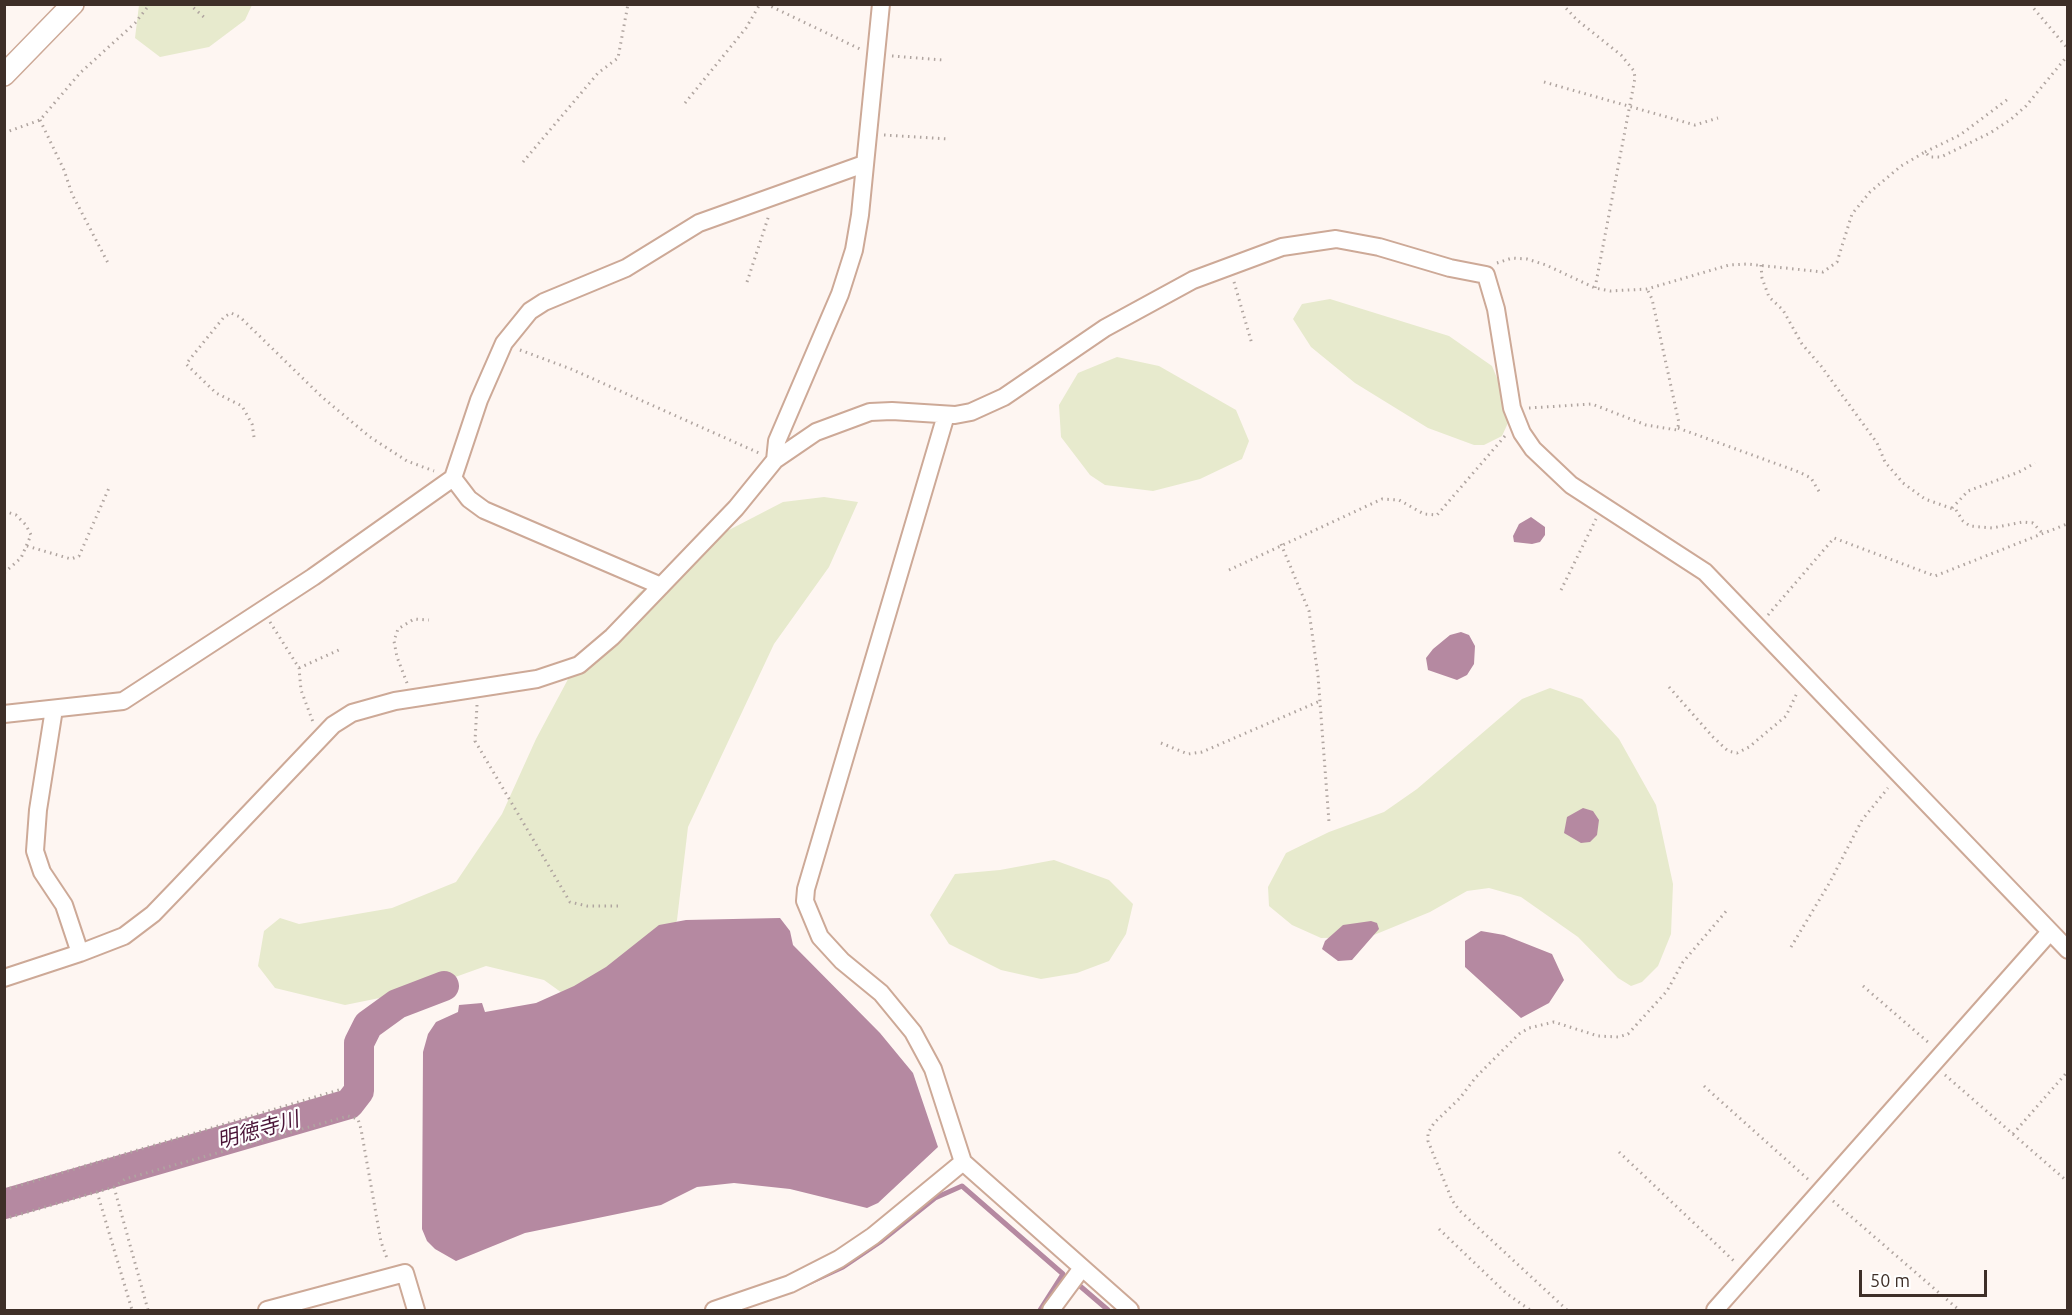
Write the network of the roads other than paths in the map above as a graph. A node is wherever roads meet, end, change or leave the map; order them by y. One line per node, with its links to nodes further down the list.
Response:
1 (73, 4): 3 (street)
2 (881, 4): 4 (street)
3 (4, 75)
4 (864, 164): 6 (street); 7 (street)
5 (946, 415): 6 (street); 11 (street); 15 (street)
6 (775, 460): 8 (street)
7 (453, 477): 8 (street); 9 (street)
8 (661, 586): 13 (street)
9 (54, 709): 10 (street); 13 (street)
10 (4, 714)
11 (2049, 933): 12 (street); 22 (street)
12 (2067, 950)
13 (81, 953): 14 (street)
14 (4, 978)
15 (963, 1162): 16 (street); 19 (street)
16 (1082, 1269): 20 (street); 21 (street)
17 (267, 1311): 18 (street)
18 (416, 1311)
19 (714, 1311)
20 (1051, 1311)
21 (1130, 1311)
22 (1715, 1311)

